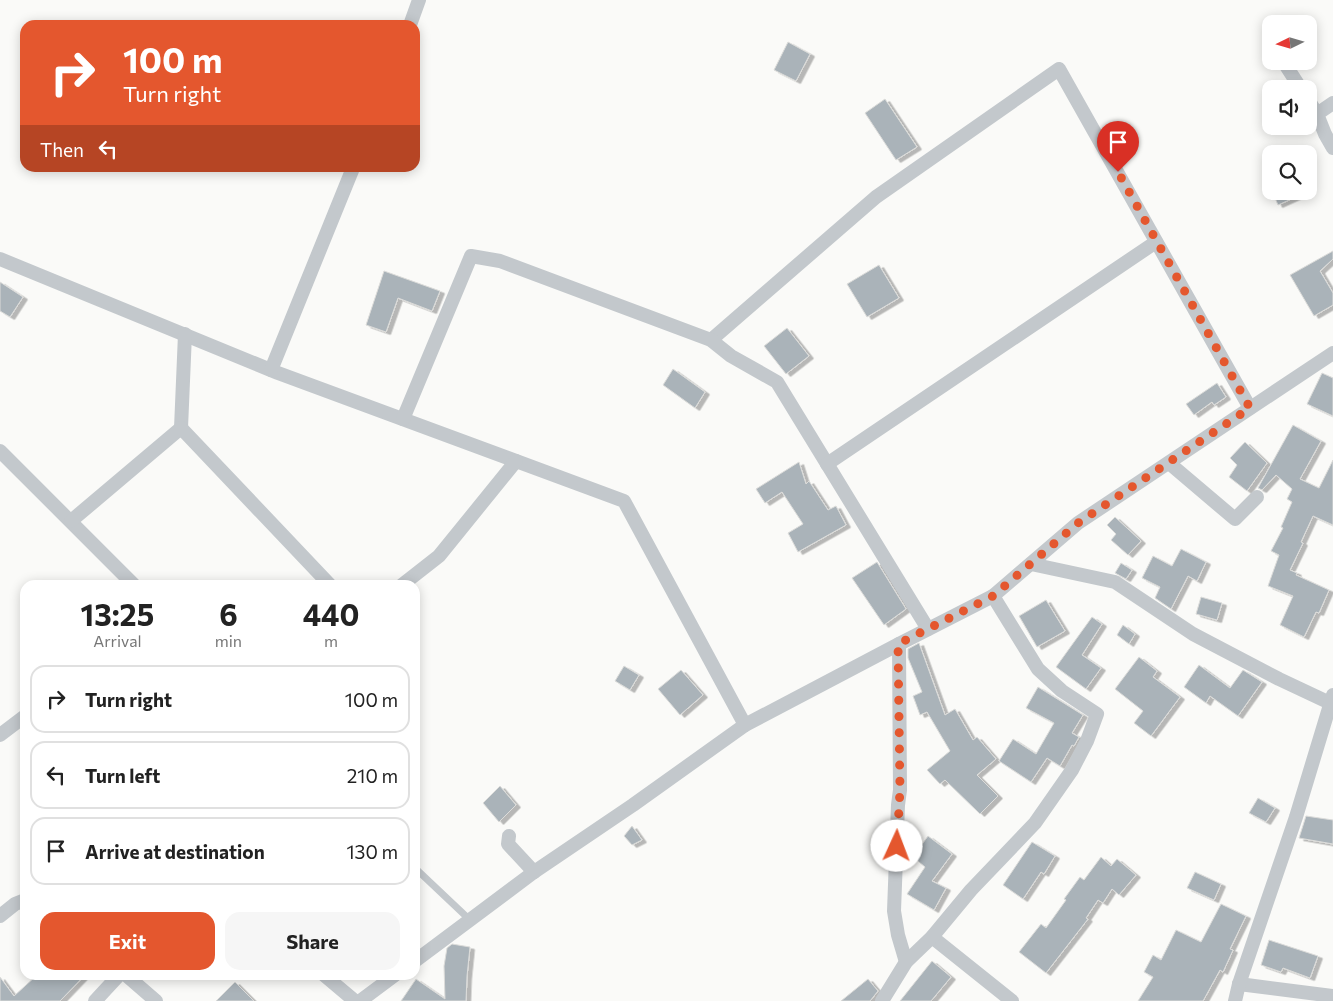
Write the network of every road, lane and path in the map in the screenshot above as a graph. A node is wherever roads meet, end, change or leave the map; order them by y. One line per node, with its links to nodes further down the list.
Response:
1 (419, 0): 2 (street)
2 (412, 20)
3 (1333, 104): 4 (street)
4 (1317, 114): 5 (street)
5 (1333, 148)
6 (351, 172): 12 (street)
7 (1156, 242): 10 (street); 13 (street); 19 (street)
8 (0, 259): 9 (street)
9 (185, 334): 12 (street); 15 (street)
10 (711, 340): 14 (street); 19 (street)
11 (1333, 353): 13 (street)
12 (271, 370): 14 (street)
13 (1250, 408): 18 (street)
14 (404, 419): 17 (street)
15 (181, 428): 21 (street); 24 (street)
16 (0, 451): 21 (street)
17 (516, 461): 25 (street); 31 (street)
18 (1169, 463): 20 (street); 22 (street)
19 (827, 464): 27 (street)
20 (1257, 497)
21 (70, 521): 23 (street)
22 (1031, 564): 26 (street); 29 (street)
23 (129, 580)
24 (325, 580)
25 (408, 580)
26 (993, 596): 27 (street); 39 (street)
27 (928, 629): 28 (street)
28 (898, 644): 31 (street); 41 (street)
29 (1331, 699): 46 (street)
30 (20, 720): 32 (street)
31 (745, 726): 34 (street)
32 (0, 735)
33 (509, 836): 34 (street)
34 (534, 872): 38 (street)
35 (420, 873): 38 (lane)
36 (20, 902): 37 (street)
37 (0, 916)
38 (470, 920): 40 (street)
39 (932, 937): 41 (street); 53 (street)
40 (420, 956)
41 (906, 962): 52 (street)
42 (114, 980): 48 (street)
43 (132, 980): 49 (street)
44 (330, 980): 50 (street)
45 (389, 980): 51 (street)
46 (1239, 984): 47 (street); 54 (street)
47 (1333, 996)
48 (95, 1001)
49 (156, 1001)
50 (355, 1001)
51 (360, 1001)
52 (882, 1001)
53 (1012, 1001)
54 (1235, 1001)

